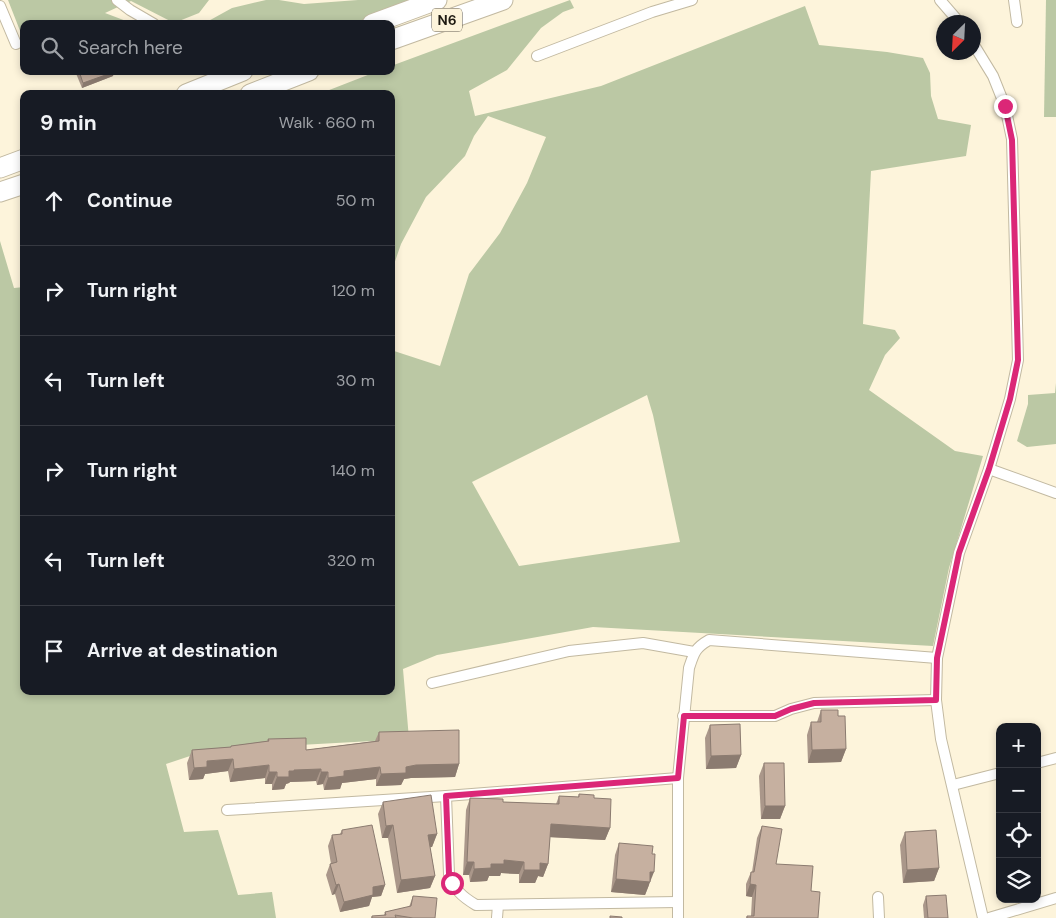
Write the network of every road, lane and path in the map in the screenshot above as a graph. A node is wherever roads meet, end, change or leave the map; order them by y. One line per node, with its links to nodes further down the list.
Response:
1 (117, 0): 9 (street)
2 (438, 0): 10 (highway, N6)
3 (503, 0): 12 (highway, N6)
4 (692, 0): 14 (street)
5 (940, 0): 8 (street)
6 (1014, 0): 11 (street)
7 (0, 6): 13 (street)
8 (953, 15)
9 (147, 20)
10 (383, 20)
11 (1017, 22)
12 (395, 39)
13 (16, 44)
14 (537, 56)
15 (981, 57): 24 (street)
16 (299, 75): 19 (highway)
17 (214, 76): 18 (highway)
18 (192, 90)
19 (260, 90)
20 (20, 160): 21 (highway)
21 (0, 168)
22 (20, 185): 23 (highway)
23 (0, 192)
24 (989, 469): 25 (street); 27 (street)
25 (1056, 493)
26 (694, 652): 27 (street); 28 (street); 30 (street)
27 (937, 658): 29 (street)
28 (432, 683)
29 (936, 700): 30 (street); 35 (street)
30 (684, 716): 34 (street)
31 (1056, 758): 32 (street)
32 (1041, 762)
33 (996, 774): 35 (street)
34 (678, 778): 36 (street); 40 (street)
35 (952, 784): 45 (street)
36 (446, 796): 37 (street); 41 (street)
37 (226, 810)
38 (878, 897): 44 (street)
39 (1056, 898): 46 (street)
40 (678, 902): 41 (street); 43 (street)
41 (498, 905): 42 (street)
42 (497, 918)
43 (678, 918)
44 (879, 918)
45 (983, 918)
46 (989, 918)

